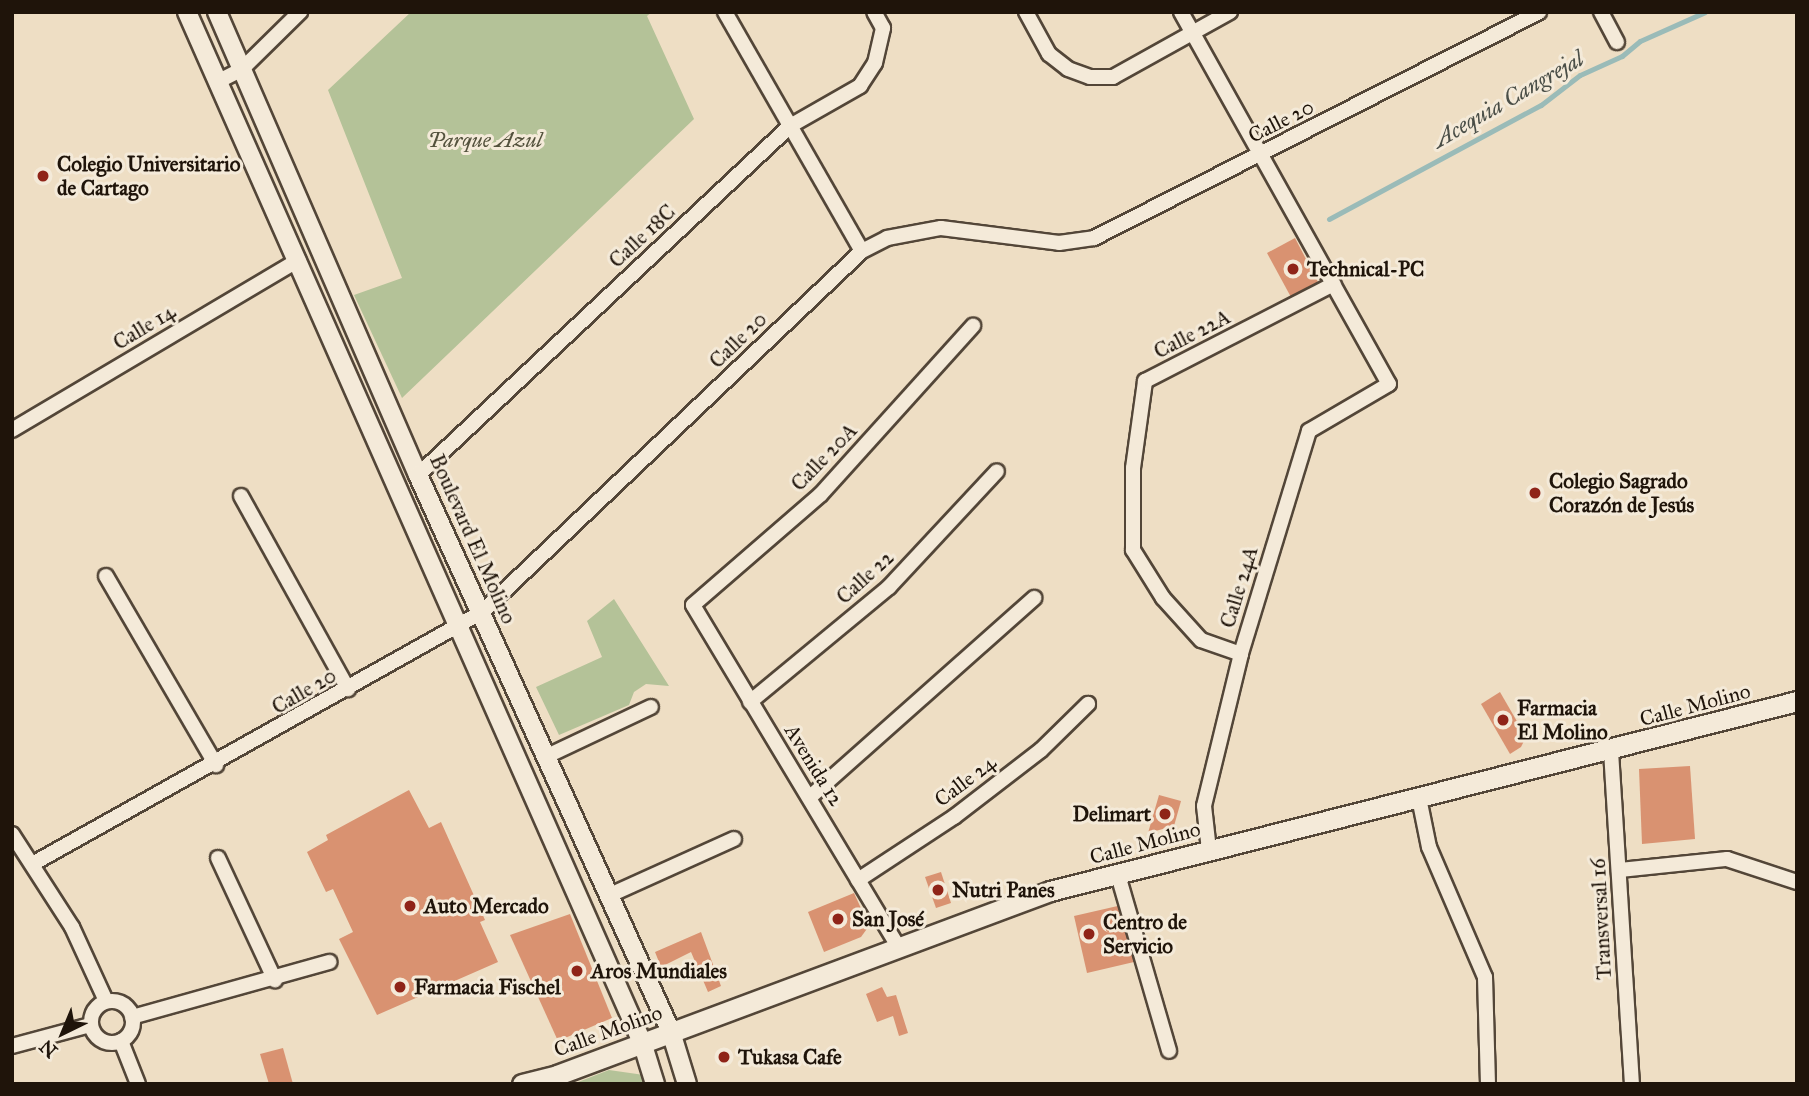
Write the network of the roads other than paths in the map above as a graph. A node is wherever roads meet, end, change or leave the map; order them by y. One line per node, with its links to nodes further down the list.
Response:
1 (187, 12): 14 (street)
2 (217, 12): 13 (street, Boulevard El Molino)
3 (300, 12): 13 (street)
4 (725, 12): 15 (street)
5 (874, 12): 15 (street, Calle 18C)
6 (1026, 12): 11 (street)
7 (1181, 12): 11 (street)
8 (1230, 12): 11 (street)
9 (1539, 12): 16 (street, Calle 20)
10 (1601, 12): 12 (street)
11 (1194, 33): 16 (street)
12 (1617, 42)
13 (241, 70): 14 (street); 23 (street, Boulevard El Molino)
14 (217, 82): 18 (street)
15 (790, 126): 17 (street); 23 (street, Calle 18C)
16 (1261, 155): 17 (street, Calle 20); 19 (street)
17 (862, 251): 28 (street, Calle 20)
18 (298, 260): 21 (street, Calle 14); 29 (street)
19 (1334, 285): 30 (street, Calle 24A); 30 (street, Calle 22A)
20 (973, 326): 27 (street, Calle 20A)
21 (12, 430)
22 (997, 471): 33 (street, Calle 22)
23 (418, 475): 28 (street, Boulevard El Molino)
24 (241, 496): 31 (street)
25 (106, 576): 38 (street)
26 (1034, 598): 39 (street)
27 (693, 605): 33 (street, Avenida 12)
28 (482, 612): 29 (street, Calle 20); 37 (street, Boulevard El Molino)
29 (458, 628): 31 (street, Calle 20); 59 (street)
30 (1241, 654): 43 (street, Calle 24A)
31 (348, 690): 38 (street, Calle 20)
32 (1797, 701): 36 (main road, Calle Molino)
33 (750, 702): 39 (street, Avenida 12)
34 (1088, 704): 48 (street, Calle 24)
35 (651, 707): 37 (street)
36 (1611, 751): 40 (main road, Calle Molino); 46 (street, Transversal 16)
37 (545, 757): 50 (street, Boulevard El Molino)
38 (216, 765): 45 (street, Calle 20)
39 (810, 797): 48 (street, Avenida 12)
40 (1419, 798): 43 (main road, Calle Molino); 66 (street)
41 (12, 834): 45 (street)
42 (734, 839): 50 (street)
43 (1209, 849): 47 (main road, Calle Molino)
44 (218, 858): 53 (street)
45 (34, 863): 54 (street)
46 (1620, 870): 49 (street); 67 (street, Transversal 16)
47 (1118, 875): 51 (main road, Calle Molino); 61 (street)
48 (858, 880): 51 (street, Avenida 12)
49 (1797, 882)
50 (610, 895): 57 (street, Boulevard El Molino)
51 (899, 948): 57 (main road, Calle Molino)
52 (330, 962): 53 (street)
53 (275, 980): 55 (street)
54 (106, 1001): 55 (street); 56 (street)
55 (132, 1017): 58 (street)
56 (90, 1025): 58 (street); 60 (street)
57 (671, 1032): 59 (main road, Calle Molino); 65 (street, Boulevard El Molino)
58 (121, 1041): 62 (street)
59 (642, 1042): 63 (main road, Calle Molino); 64 (street)
60 (12, 1046)
61 (1169, 1051)
62 (138, 1084)
63 (522, 1084)
64 (655, 1084)
65 (687, 1084)
66 (1488, 1084)
67 (1632, 1084)

